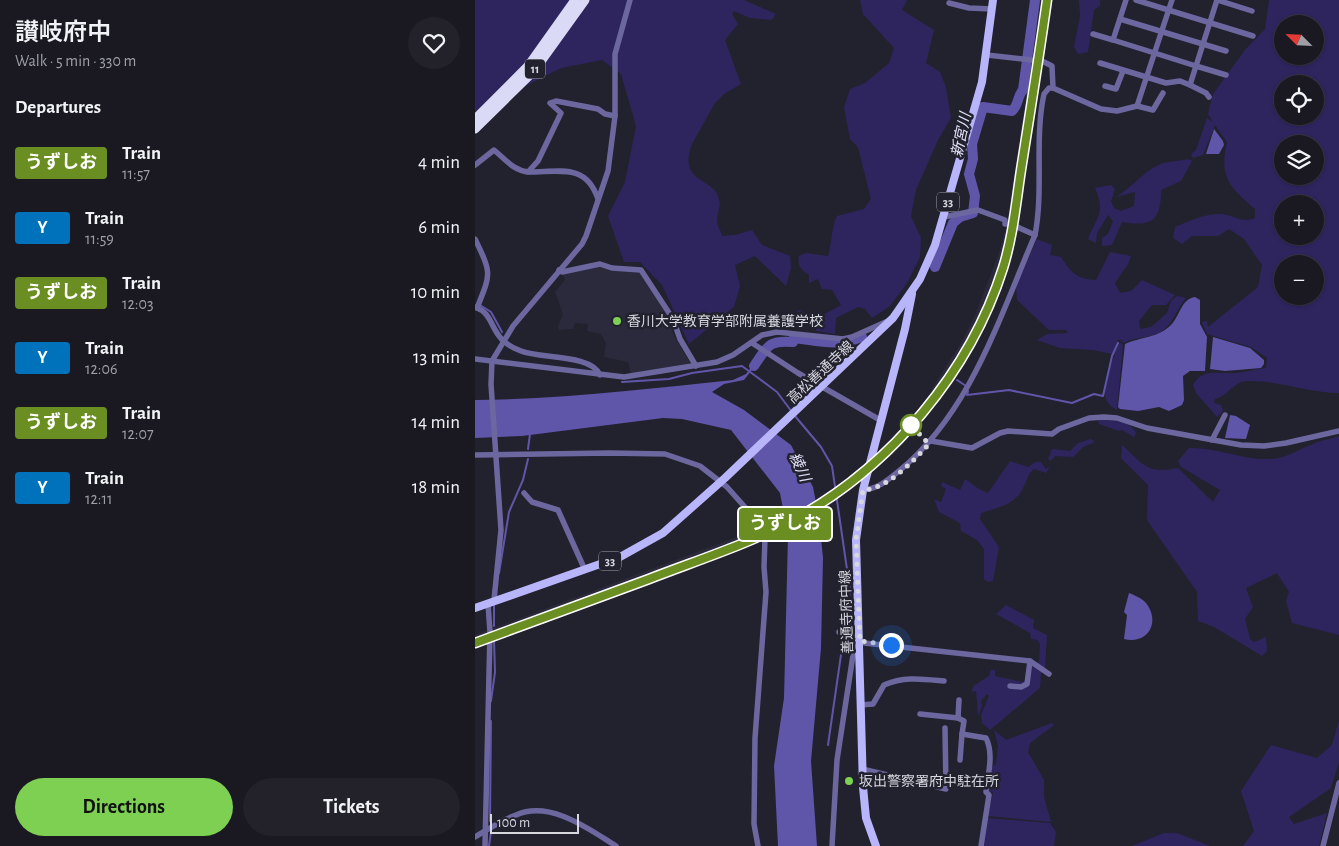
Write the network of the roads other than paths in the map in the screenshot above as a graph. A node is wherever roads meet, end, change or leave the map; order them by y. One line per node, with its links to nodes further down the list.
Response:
1 (575, 0): 37 (highway, 11)
2 (585, 0): 38 (highway, 11)
3 (630, 0): 36 (street)
4 (993, 0): 10 (main road, 高松善通寺線 / 33)
5 (1126, 0): 13 (street)
6 (1136, 0): 11 (street)
7 (1172, 0): 11 (street)
8 (1217, 0): 12 (street); 14 (street)
9 (949, 4): 10 (street)
10 (992, 9): 22 (main road, 高松善通寺線 / 33)
11 (1169, 10): 14 (street); 15 (street)
12 (1252, 11)
13 (1120, 19): 15 (street); 18 (street)
14 (1210, 23): 17 (street); 19 (street)
15 (1162, 32): 19 (street); 21 (street)
16 (1093, 34): 18 (street)
17 (1253, 36)
18 (1113, 40): 21 (street)
19 (1203, 44): 20 (street); 26 (street)
20 (1226, 51)
21 (1155, 53): 26 (street); 29 (street)
22 (987, 55): 23 (street); 42 (main road, 高松善通寺線 / 33)
23 (1028, 59)
24 (1042, 61): 32 (street)
25 (1100, 63): 27 (street)
26 (1196, 66): 28 (street); 30 (street)
27 (1123, 71): 29 (street); 31 (street)
28 (1226, 75)
29 (1147, 77): 30 (street); 35 (street)
30 (1191, 85): 34 (street)
31 (1105, 86)
32 (1053, 88): 35 (street); 45 (street)
33 (1163, 93): 35 (street)
34 (1209, 97)
35 (1137, 106)
36 (615, 116): 40 (street); 41 (street)
37 (475, 119)
38 (475, 129)
39 (475, 165): 40 (street)
40 (529, 172): 41 (street)
41 (598, 199): 47 (street)
42 (944, 217): 43 (street); 48 (main road, 高松善通寺線 / 33)
43 (1007, 224)
44 (1015, 226): 45 (street)
45 (1035, 235): 62 (street)
46 (475, 239): 49 (street)
47 (559, 270): 52 (street); 56 (street)
48 (913, 293): 50 (main road, 高松善通寺線 / 33); 51 (main road, 善通寺府中線)
49 (477, 306): 52 (street)
50 (893, 318): 51 (main road); 53 (street); 65 (main road, 高松善通寺線 / 33)
51 (907, 324): 59 (main road, 善通寺府中線)
52 (504, 341): 55 (street); 57 (street)
53 (752, 343): 56 (street); 59 (street)
54 (475, 359): 55 (street)
55 (492, 361): 57 (street); 63 (street)
56 (696, 366): 57 (street)
57 (600, 375)
58 (1225, 415): 61 (street)
59 (880, 420): 66 (main road, 善通寺府中線)
60 (1339, 431): 61 (street)
61 (1212, 440): 62 (street)
62 (931, 441): 66 (street)
63 (496, 454): 64 (street); 65 (street); 69 (street)
64 (475, 455)
65 (723, 480): 68 (main road, 高松善通寺線 / 33); 91 (street)
66 (863, 490): 72 (main road, 善通寺府中線)
67 (524, 493): 68 (street)
68 (585, 570): 69 (main road, 高松善通寺線 / 33)
69 (491, 602): 70 (main road, 高松善通寺線 / 33); 87 (street)
70 (475, 608)
71 (843, 631): 72 (street)
72 (859, 631): 73 (main road, 善通寺府中線)
73 (860, 641): 74 (street); 79 (main road, 善通寺府中線); 92 (street)
74 (1029, 661): 75 (street); 77 (street)
75 (1049, 674)
76 (944, 681): 79 (street)
77 (1010, 686)
78 (959, 700): 81 (street)
79 (860, 705): 85 (main road, 善通寺府中線)
80 (920, 714): 81 (street)
81 (958, 718): 83 (street)
82 (945, 728): 85 (street)
83 (963, 734): 84 (street); 94 (street)
84 (960, 760)
85 (862, 769): 93 (main road, 善通寺府中線)
86 (1339, 783): 95 (street)
87 (487, 830): 88 (street); 89 (street); 90 (street)
88 (475, 837)
89 (485, 846)
90 (616, 846)
91 (758, 846)
92 (832, 846)
93 (876, 846)
94 (981, 846)
95 (1323, 846)

